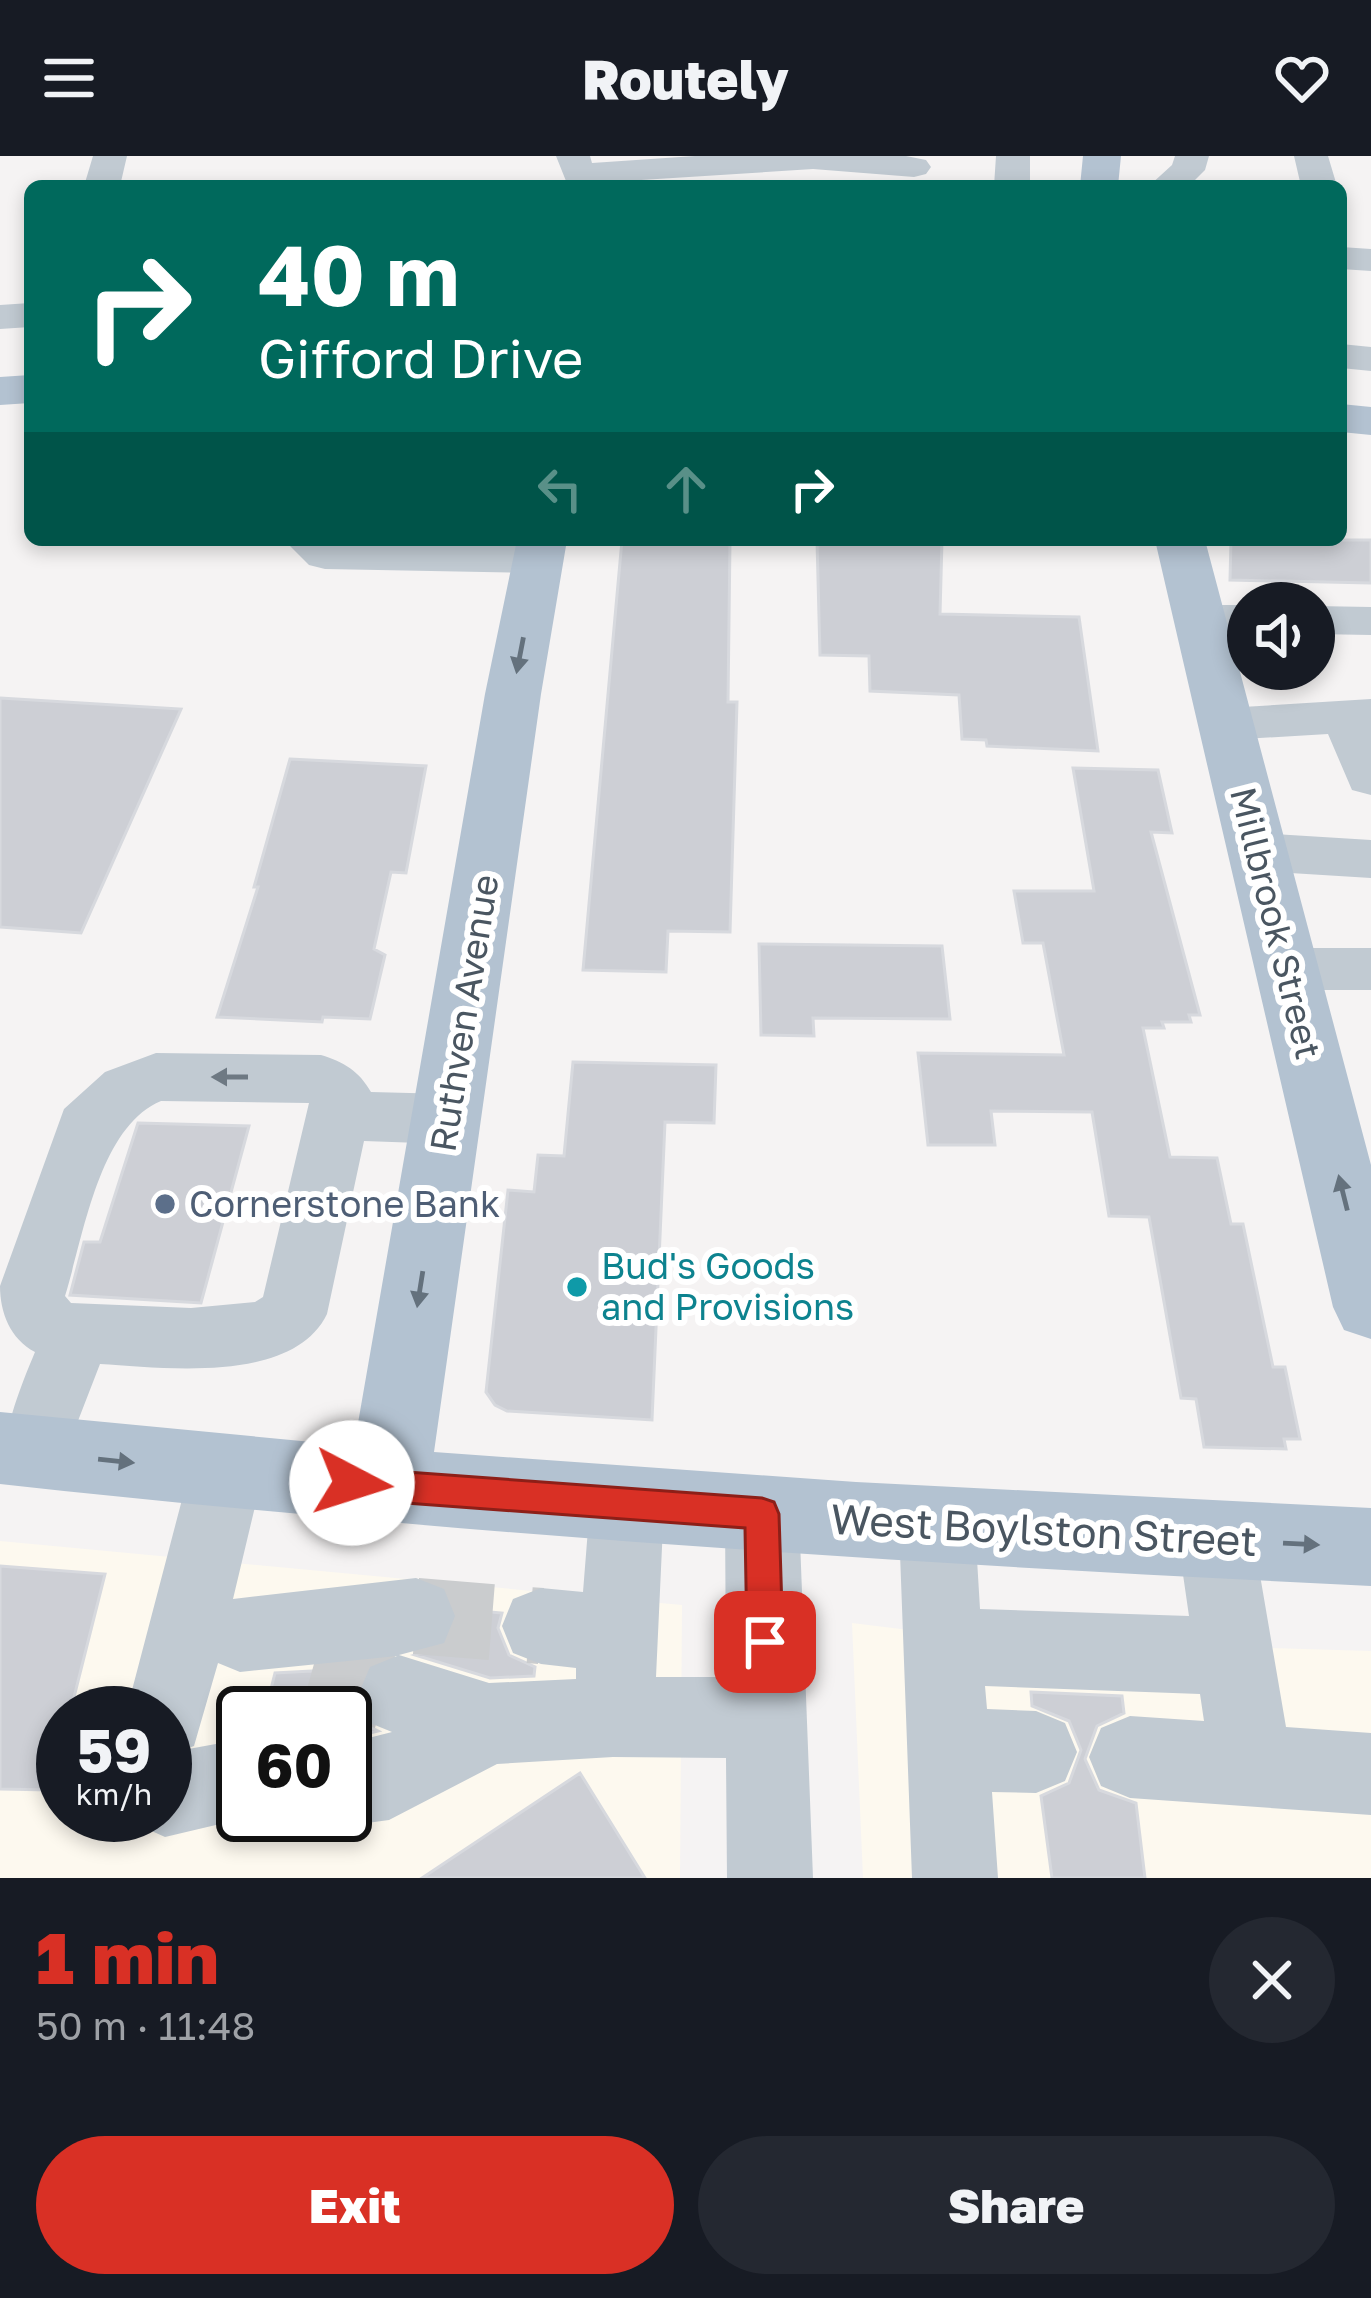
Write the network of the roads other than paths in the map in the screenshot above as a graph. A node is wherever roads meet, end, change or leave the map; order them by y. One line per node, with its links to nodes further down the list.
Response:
1 (573, 156): 6 (street)
2 (853, 156): 3 (street)
3 (814, 158): 5 (street); 6 (street)
4 (1213, 161): 7 (street)
5 (914, 167)
6 (619, 179)
7 (1174, 180)
8 (315, 546): 10 (street)
9 (1183, 546): 11 (main road, Millbrook Street)
10 (540, 549): 23 (main road, Ruthven Avenue, one-way to 23)
11 (1224, 619): 15 (main road, Millbrook Street)
12 (1335, 620): 13 (street)
13 (1371, 621)
14 (1359, 715): 15 (street); 16 (street)
15 (1226, 724): 17 (main road, Millbrook Street)
16 (1371, 778)
17 (1258, 852): 18 (street); 19 (main road, Millbrook Street)
18 (1371, 859)
19 (1288, 969): 20 (street); 25 (main road, Millbrook Street, one-way to 19)
20 (1371, 969)
21 (128, 1089): 22 (street, one-way to 21); 24 (street); 24 (street)
22 (339, 1106): 23 (street); 24 (street)
23 (448, 1119): 28 (main road, Ruthven Avenue, one-way to 28)
24 (70, 1301): 26 (street)
25 (1371, 1306)
26 (16, 1450): 27 (main road, West Boylston Street, one-way to 27)
27 (226, 1473): 28 (main road, West Boylston Street); 36 (street)
28 (388, 1486): 29 (main road, West Boylston Street)
29 (626, 1504): 30 (main road, West Boylston Street); 37 (street)
30 (762, 1514): 31 (main road, West Boylston Street); 44 (street)
31 (937, 1526): 32 (main road, West Boylston Street); 38 (street)
32 (1216, 1540): 33 (main road, West Boylston Street, one-way to 33); 39 (street)
33 (1371, 1547)
34 (416, 1616): 36 (street)
35 (541, 1626): 37 (street)
36 (214, 1631): 40 (street); 41 (street)
37 (617, 1634): 43 (street)
38 (940, 1646): 39 (street); 46 (street)
39 (1232, 1656): 49 (street)
40 (312, 1671)
41 (183, 1686)
42 (398, 1695): 45 (street)
43 (613, 1717): 44 (street); 45 (street)
44 (766, 1718): 52 (street)
45 (489, 1724): 51 (street)
46 (946, 1749): 47 (street); 53 (street)
47 (1036, 1752)
48 (1130, 1757): 49 (street)
49 (1251, 1764): 50 (street)
50 (1371, 1774)
51 (372, 1781)
52 (770, 1878)
53 (955, 1878)

